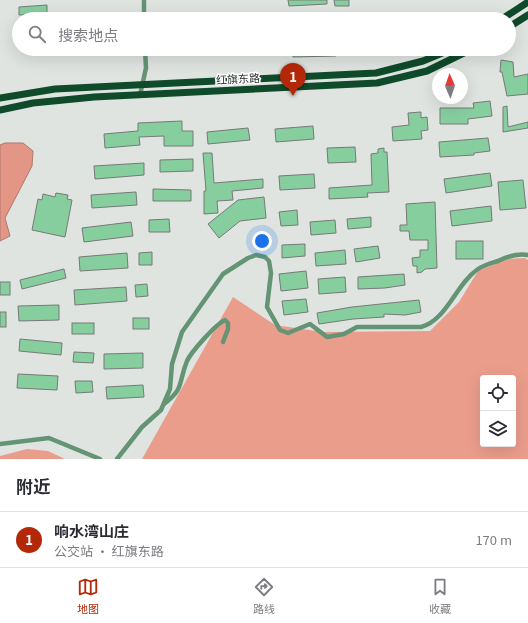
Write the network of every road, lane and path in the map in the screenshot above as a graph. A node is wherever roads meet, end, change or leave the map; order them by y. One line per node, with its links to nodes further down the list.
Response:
1 (144, 0): 3 (street)
2 (528, 2): 4 (main road)
3 (144, 12)
4 (513, 12)
5 (528, 15): 6 (main road)
6 (516, 23)
7 (145, 56): 10 (street)
8 (436, 56): 10 (main road, 红旗东路)
9 (458, 56): 11 (main road, 红旗东路)
10 (143, 85): 11 (street); 12 (main road, 红旗东路)
11 (140, 95): 13 (main road, 红旗东路)
12 (0, 98)
13 (0, 110)
14 (528, 256): 16 (street)
15 (223, 342): 16 (street)
16 (164, 404): 19 (street)
17 (0, 444): 18 (street)
18 (100, 459)
19 (117, 459)

